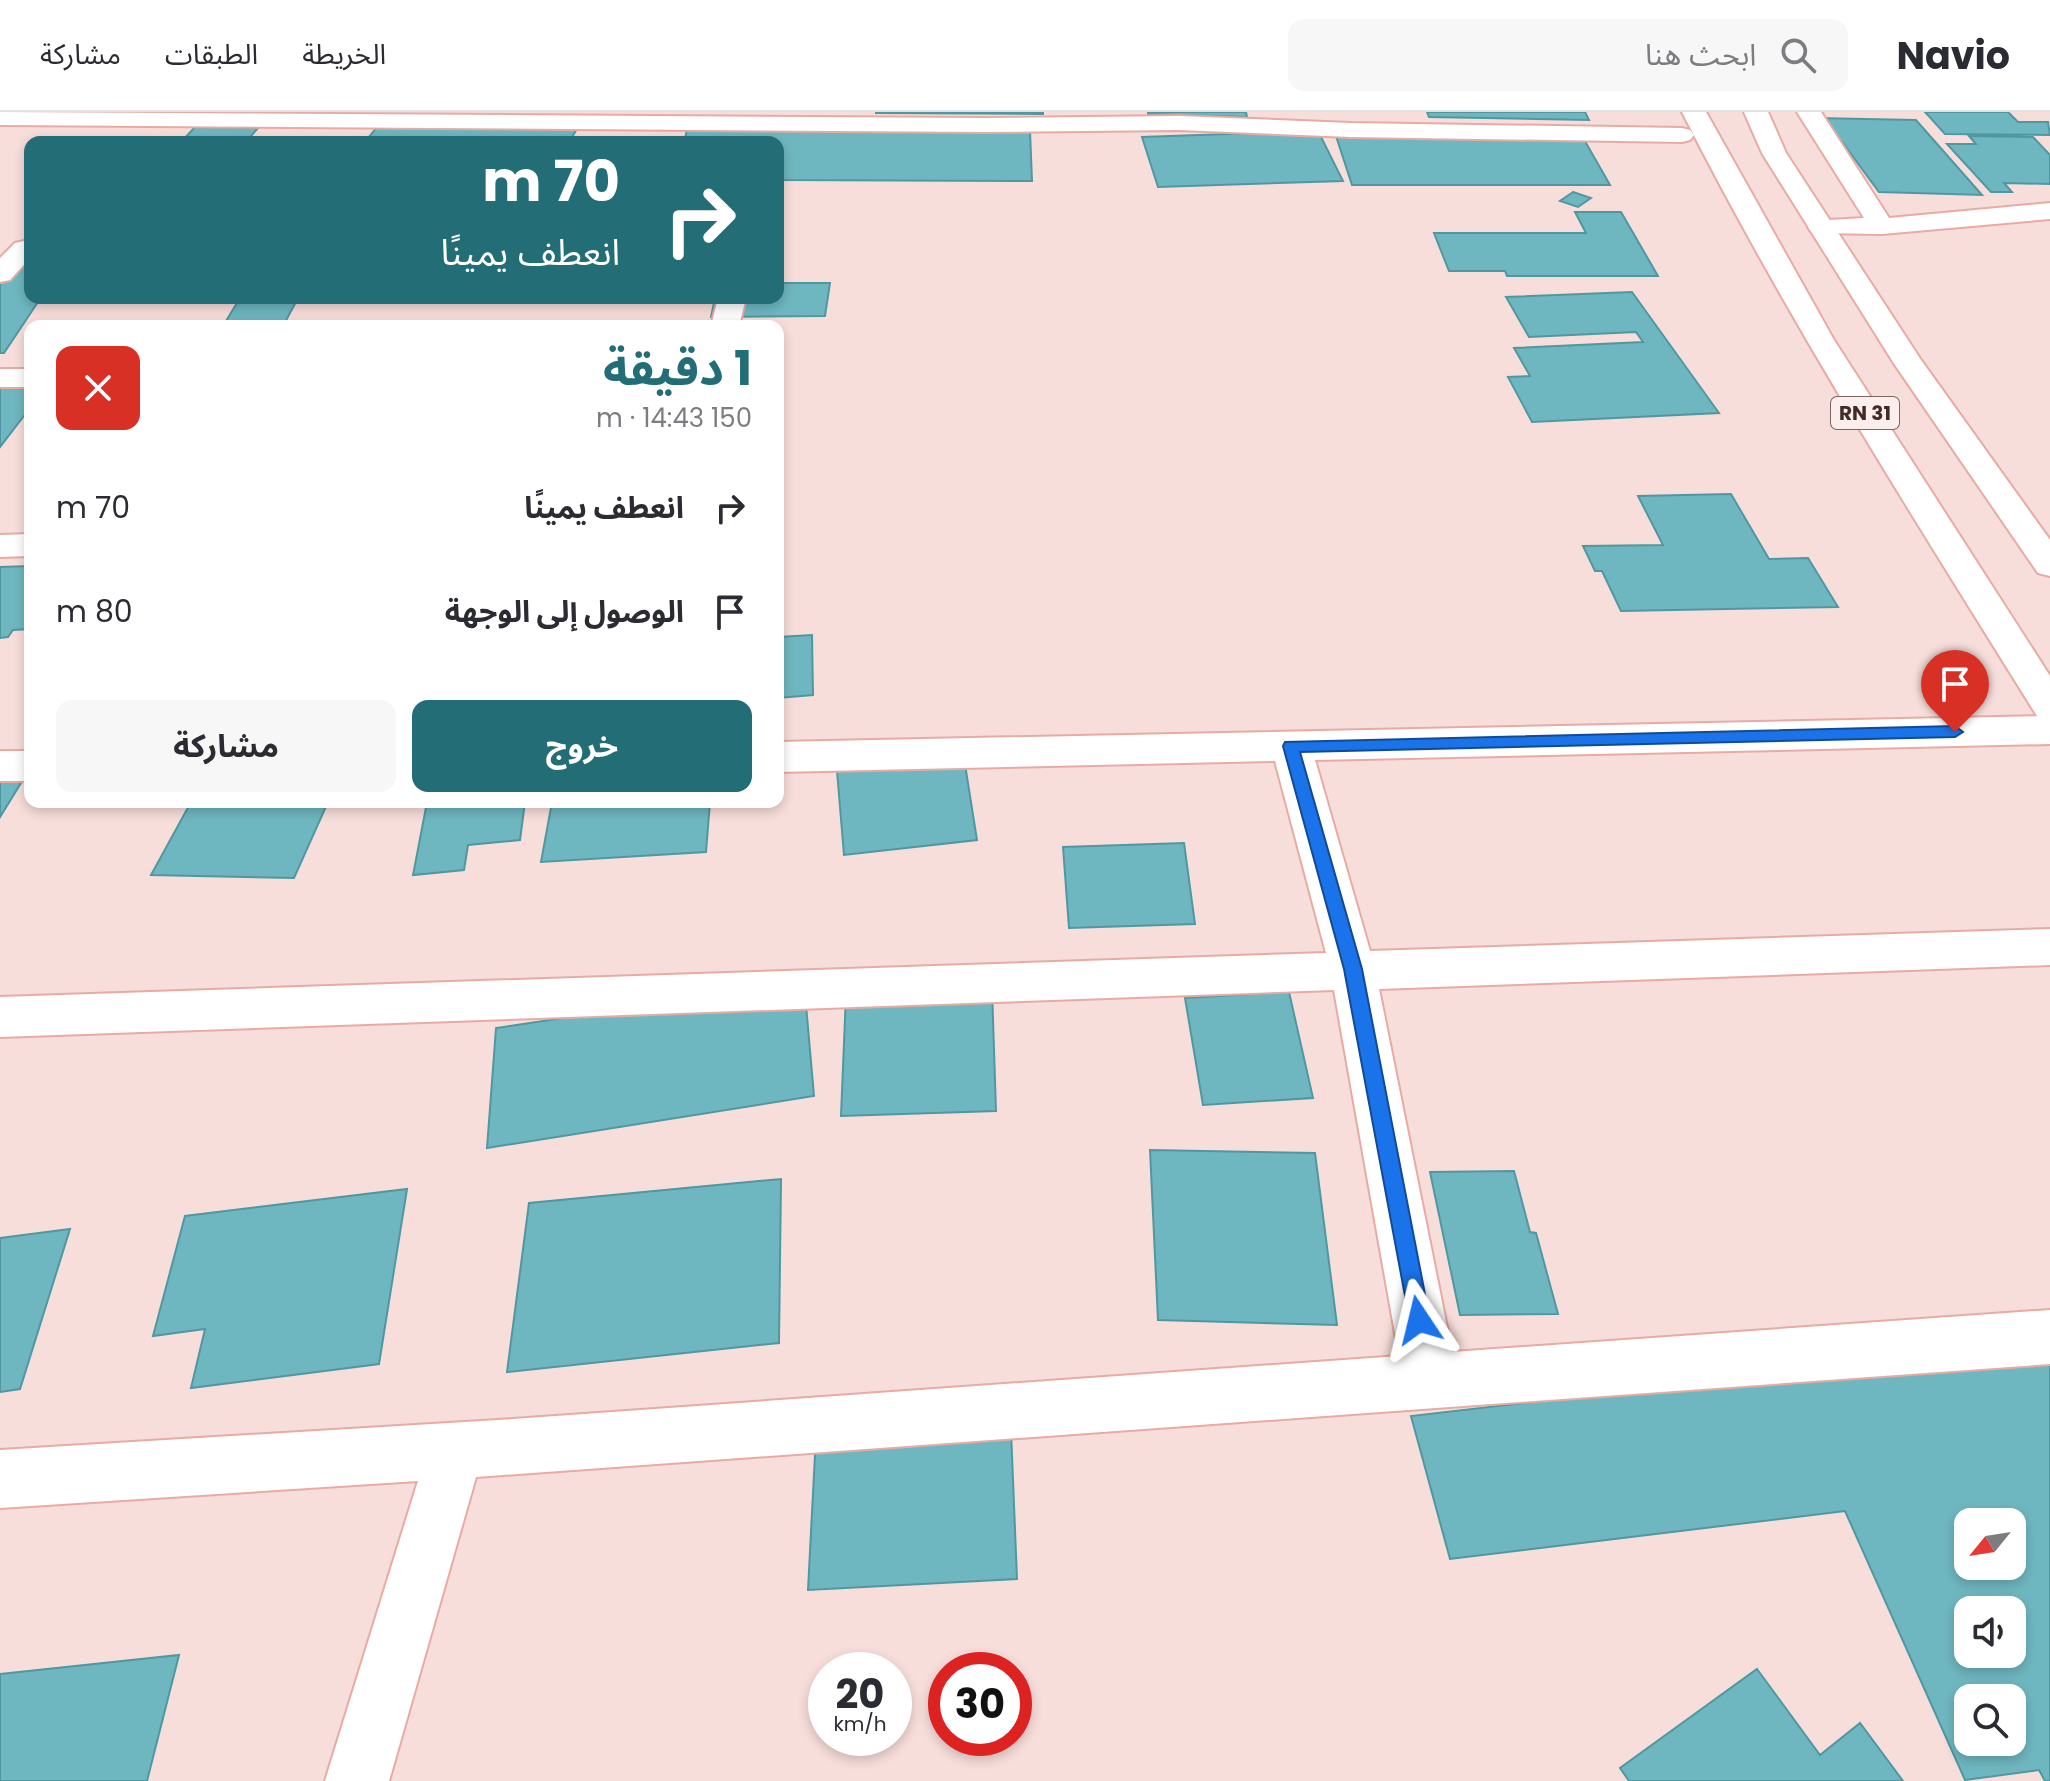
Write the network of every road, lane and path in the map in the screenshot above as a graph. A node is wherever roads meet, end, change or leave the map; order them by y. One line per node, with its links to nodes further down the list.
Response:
1 (1640, 112): 5 (main road)
2 (1756, 112): 8 (main road, RN 31)
3 (1809, 112): 7 (main road)
4 (0, 118): 5 (main road)
5 (1688, 124): 16 (main road, RN 31)
6 (2050, 211): 7 (main road)
7 (1882, 226): 8 (main road)
8 (1821, 227): 15 (main road, RN 31)
9 (18, 249): 10 (main road)
10 (0, 274)
11 (0, 378): 12 (main road)
12 (24, 378)
13 (24, 545): 14 (main road)
14 (0, 546)
15 (2050, 565)
16 (2050, 706)
17 (2050, 730): 18 (main road)
18 (1291, 746): 19 (main road); 23 (main road)
19 (784, 757)
20 (0, 766): 21 (main road)
21 (24, 766)
22 (2050, 947): 23 (main road)
23 (1353, 969): 24 (main road); 26 (main road)
24 (0, 1017)
25 (2050, 1337): 26 (main road)
26 (1430, 1379): 27 (main road)
27 (455, 1453): 28 (main road); 29 (main road)
28 (0, 1479)
29 (357, 1781)

